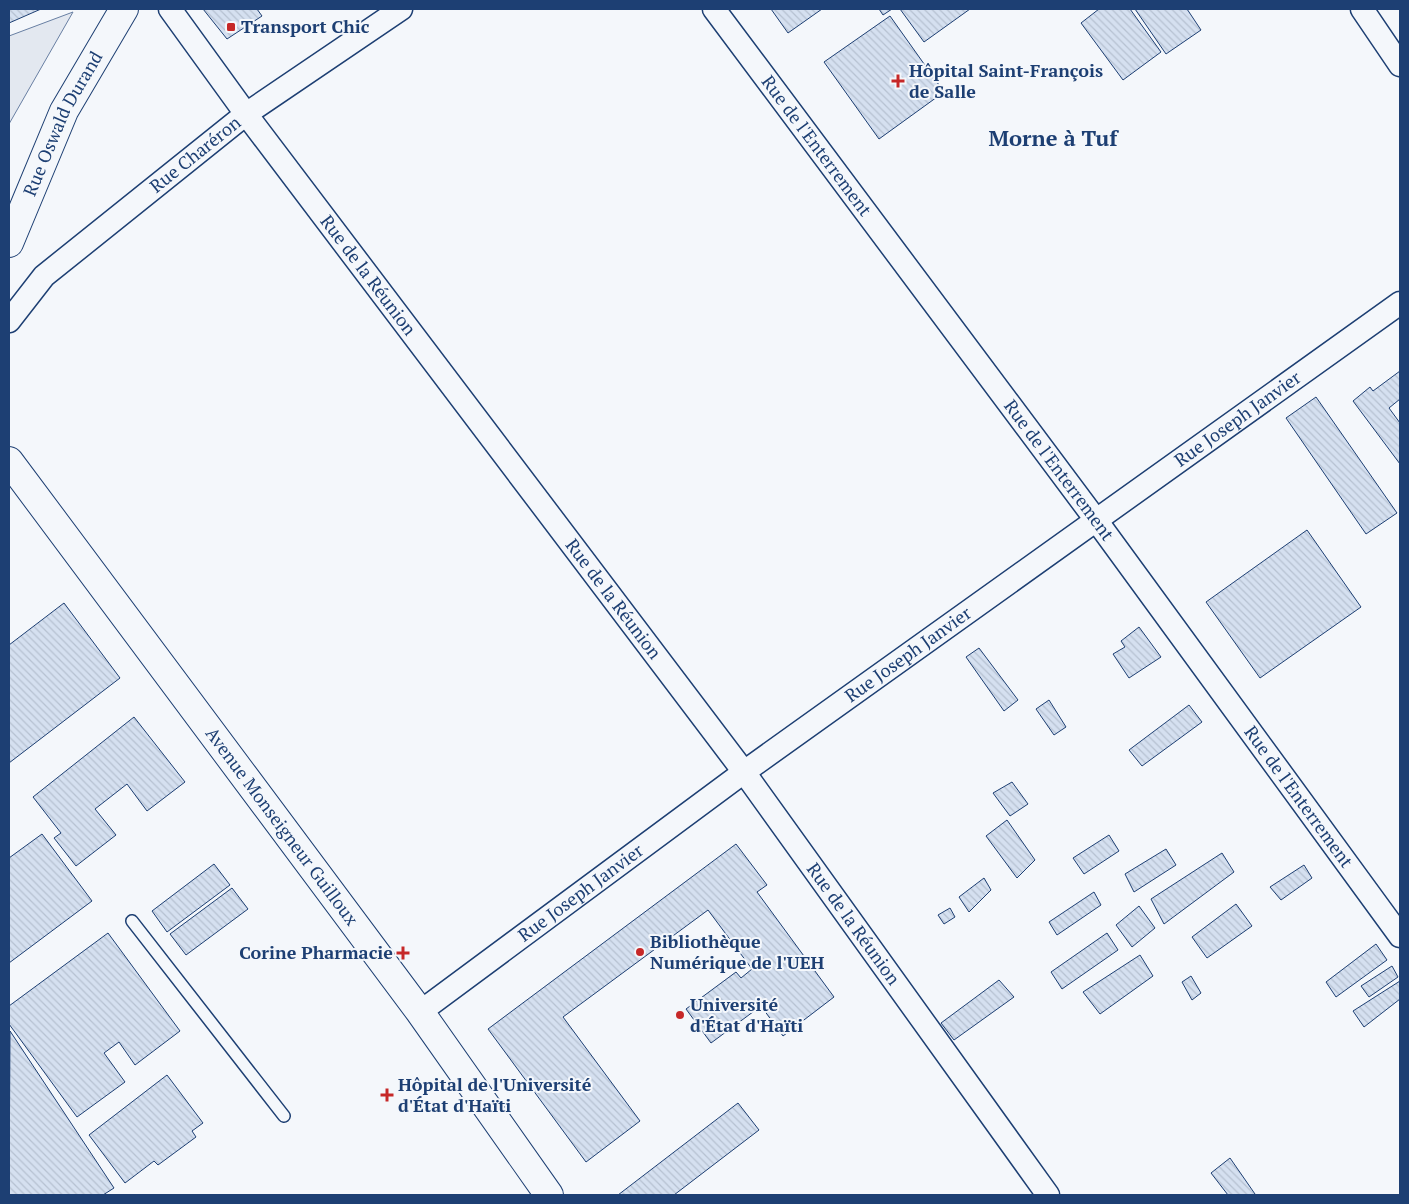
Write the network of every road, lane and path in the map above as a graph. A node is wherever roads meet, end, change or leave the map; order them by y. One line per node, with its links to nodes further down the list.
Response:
1 (124, 9): 8 (street, Rue Oswald Durand)
2 (170, 9): 7 (street, Rue de la Réunion)
3 (401, 9): 7 (street, Rue Charéron)
4 (714, 9): 12 (street, Rue de l'Enterrement)
5 (1362, 9): 6 (street)
6 (1400, 65)
7 (246, 114): 10 (street, Rue Charéron); 13 (street, Rue de la Réunion)
8 (9, 243)
9 (1400, 303): 12 (street, Rue Joseph Janvier)
10 (9, 321)
11 (9, 462): 17 (street, Avenue Monseigneur Guilloux)
12 (1096, 520): 13 (street, Rue Joseph Janvier); 14 (street, Rue de l'Enterrement)
13 (744, 772): 17 (street, Rue Joseph Janvier); 20 (street, Rue de la Réunion)
14 (1393, 910): 16 (street, Rue de l'Enterrement)
15 (132, 921): 18 (lane)
16 (1400, 936)
17 (420, 1012): 19 (street, Avenue Monseigneur Guilloux)
18 (284, 1116)
19 (549, 1195)
20 (1048, 1195)

